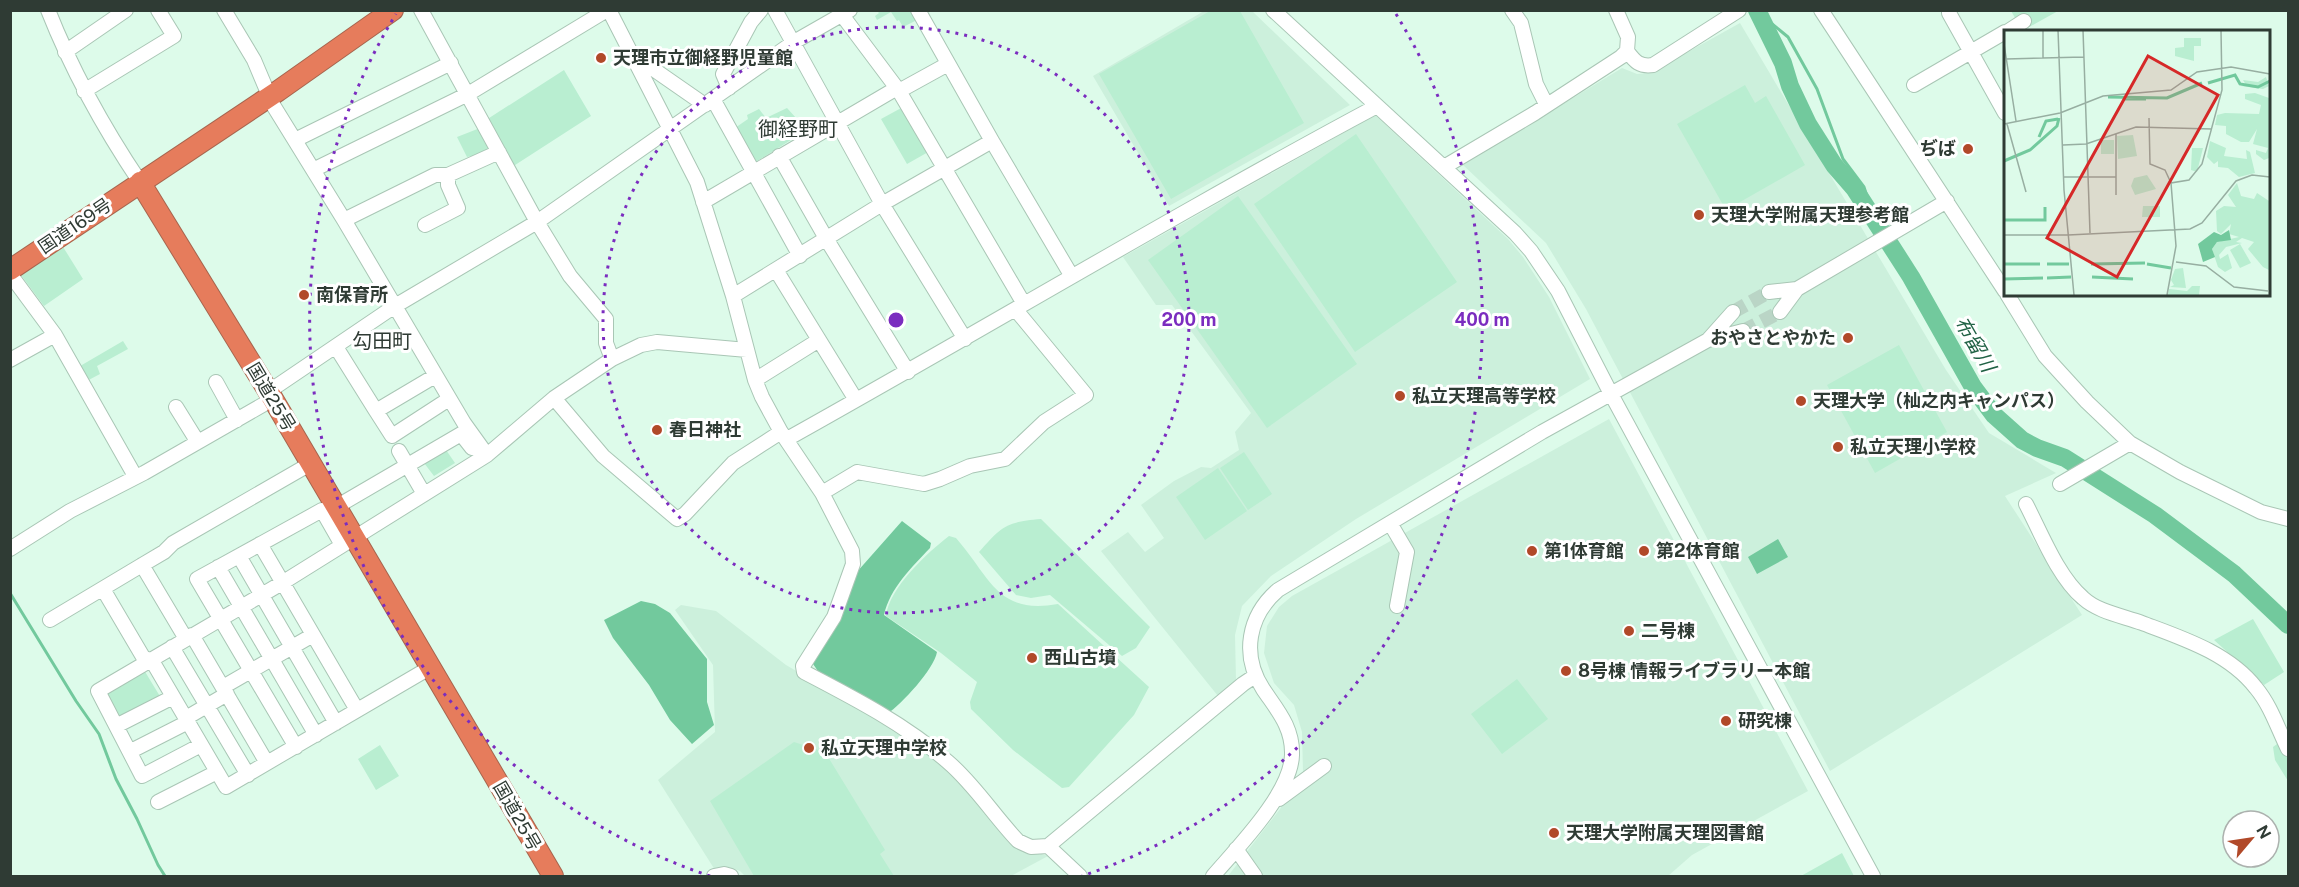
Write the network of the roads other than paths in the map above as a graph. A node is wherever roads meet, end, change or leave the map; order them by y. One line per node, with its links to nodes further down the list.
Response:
1 (48, 10): 23 (street)
2 (126, 10): 23 (street)
3 (158, 10): 31 (street)
4 (224, 10): 33 (street)
5 (393, 10): 33 (highway)
6 (422, 10): 26 (street)
7 (608, 10): 25 (street); 32 (street)
8 (761, 10): 29 (street)
9 (775, 10): 21 (street)
10 (918, 10): 27 (street)
11 (1273, 10): 36 (street)
12 (1512, 10): 35 (street)
13 (1616, 10): 22 (street)
14 (1739, 10): 22 (street)
15 (1821, 10): 50 (street)
16 (846, 13): 21 (street); 30 (street)
17 (1948, 13): 24 (street)
18 (2024, 21): 19 (street)
19 (2009, 30)
20 (2004, 33): 24 (street)
21 (794, 42): 29 (street); 38 (street)
22 (1627, 51): 35 (street)
23 (65, 52): 31 (street)
24 (1970, 52): 28 (street); 37 (street)
25 (631, 54): 34 (street); 39 (street)
26 (451, 63): 32 (street); 40 (street)
27 (948, 64): 30 (street); 41 (street)
28 (1914, 85)
29 (729, 88): 34 (street)
30 (898, 90): 38 (street); 45 (street)
31 (84, 91): 49 (street)
32 (468, 94): 42 (street); 46 (street)
33 (268, 96): 40 (street); 49 (highway)
34 (709, 102): 39 (street); 47 (street)
35 (1546, 104): 44 (street)
36 (1377, 106): 44 (street); 60 (street)
37 (2004, 111)
38 (837, 122): 43 (street); 52 (street)
39 (670, 130): 51 (street); 54 (street)
40 (295, 140): 46 (street)
41 (992, 141): 45 (street); 60 (street)
42 (499, 152): 48 (street); 54 (street)
43 (779, 156): 47 (street); 56 (street)
44 (1444, 167): 83 (street)
45 (944, 168): 52 (street); 67 (street)
46 (313, 170): 53 (street)
47 (754, 172): 51 (street); 57 (street)
48 (448, 176): 53 (street); 55 (street)
49 (140, 182): 58 (highway, 国道169号); 84 (highway, 国道25号)
50 (1947, 201): 61 (street); 62 (street)
51 (703, 202): 64 (street)
52 (882, 204): 56 (street); 72 (street)
53 (344, 219): 66 (street)
54 (537, 222): 66 (street); 77 (street)
55 (425, 225)
56 (826, 240): 57 (street); 79 (street)
57 (800, 256): 59 (street)
58 (11, 270): 71 (street)
59 (776, 270): 64 (street); 73 (street)
60 (1071, 275): 67 (street)
61 (1797, 289): 63 (street); 69 (street)
62 (2004, 289)
63 (1769, 292)
64 (733, 296): 76 (street)
65 (2008, 296): 93 (street)
66 (395, 306): 75 (street); 80 (street)
67 (1020, 307): 72 (street); 100 (street)
68 (1732, 312): 74 (street)
69 (1780, 312)
70 (1743, 331): 74 (street)
71 (55, 335): 78 (street); 98 (street)
72 (965, 339): 79 (street)
73 (819, 340): 81 (street); 87 (street)
74 (1708, 340): 83 (street)
75 (336, 347): 84 (street); 89 (street)
76 (747, 350): 77 (street); 81 (street)
77 (612, 359): 85 (street)
78 (10, 360)
79 (908, 372): 87 (street)
80 (435, 376): 86 (street); 89 (street)
81 (756, 380): 91 (street)
82 (216, 382): 90 (street)
83 (1611, 394): 105 (street); 154 (street)
84 (270, 396): 90 (street); 96 (highway, 国道25号)
85 (554, 398): 91 (street); 95 (street)
86 (449, 399): 89 (street); 95 (street)
87 (856, 400): 91 (street)
88 (176, 407): 92 (street)
89 (376, 411)
90 (237, 420): 92 (street)
91 (784, 435): 100 (street)
92 (196, 443): 98 (street)
93 (2130, 443): 99 (street); 104 (street)
94 (399, 451): 97 (street)
95 (484, 457): 97 (street); 101 (street)
96 (310, 464): 103 (highway, 国道25号); 110 (street)
97 (408, 465): 101 (street); 103 (street)
98 (135, 476): 108 (street)
99 (2060, 483)
100 (822, 493): 146 (street)
101 (424, 494): 106 (street)
102 (2026, 504): 138 (street)
103 (336, 507): 106 (highway, 国道25号)
104 (2289, 519)
105 (1390, 523): 116 (street); 127 (street)
106 (348, 542): 107 (street); 112 (street); 125 (highway, 国道25号)
107 (260, 544): 109 (street); 112 (street)
108 (10, 549)
109 (238, 556): 111 (street); 114 (street)
110 (142, 566): 113 (street); 120 (street)
111 (218, 567): 115 (street); 117 (street)
112 (282, 583): 114 (street); 119 (street)
113 (103, 589): 118 (street); 124 (street)
114 (261, 595): 115 (street); 122 (street)
115 (241, 606): 117 (street); 123 (street)
116 (1396, 606)
117 (220, 619): 120 (street); 126 (street)
118 (50, 620)
119 (313, 635): 122 (street); 131 (street)
120 (189, 637): 121 (street); 128 (street)
121 (172, 647): 124 (street); 130 (street)
122 (292, 648): 123 (street); 133 (street)
123 (272, 659): 126 (street); 135 (street)
124 (149, 661): 129 (street); 134 (street)
125 (430, 667): 131 (street); 148 (highway, 国道25号)
126 (250, 672): 128 (street); 137 (street)
127 (1256, 675): 145 (street); 146 (street)
128 (225, 691): 130 (street); 140 (street)
129 (173, 697): 132 (street); 134 (street)
130 (207, 706): 132 (street); 143 (street)
131 (357, 710): 133 (street)
132 (187, 720): 136 (street); 139 (street)
133 (336, 723): 135 (street)
134 (118, 725): 139 (street)
135 (316, 735): 137 (street)
136 (201, 745): 139 (street); 142 (street)
137 (296, 747): 140 (street)
138 (2289, 749)
139 (130, 751)
140 (267, 763): 143 (street)
141 (1324, 766): 145 (street)
142 (217, 772): 143 (street); 144 (street)
143 (248, 775)
144 (158, 802)
145 (1270, 806): 147 (street)
146 (1048, 846): 151 (street)
147 (1236, 849): 152 (street); 153 (street)
148 (553, 876)
149 (714, 876): 150 (street)
150 (731, 876)
151 (1080, 876)
152 (1213, 876)
153 (1255, 876)
154 (1873, 876)

